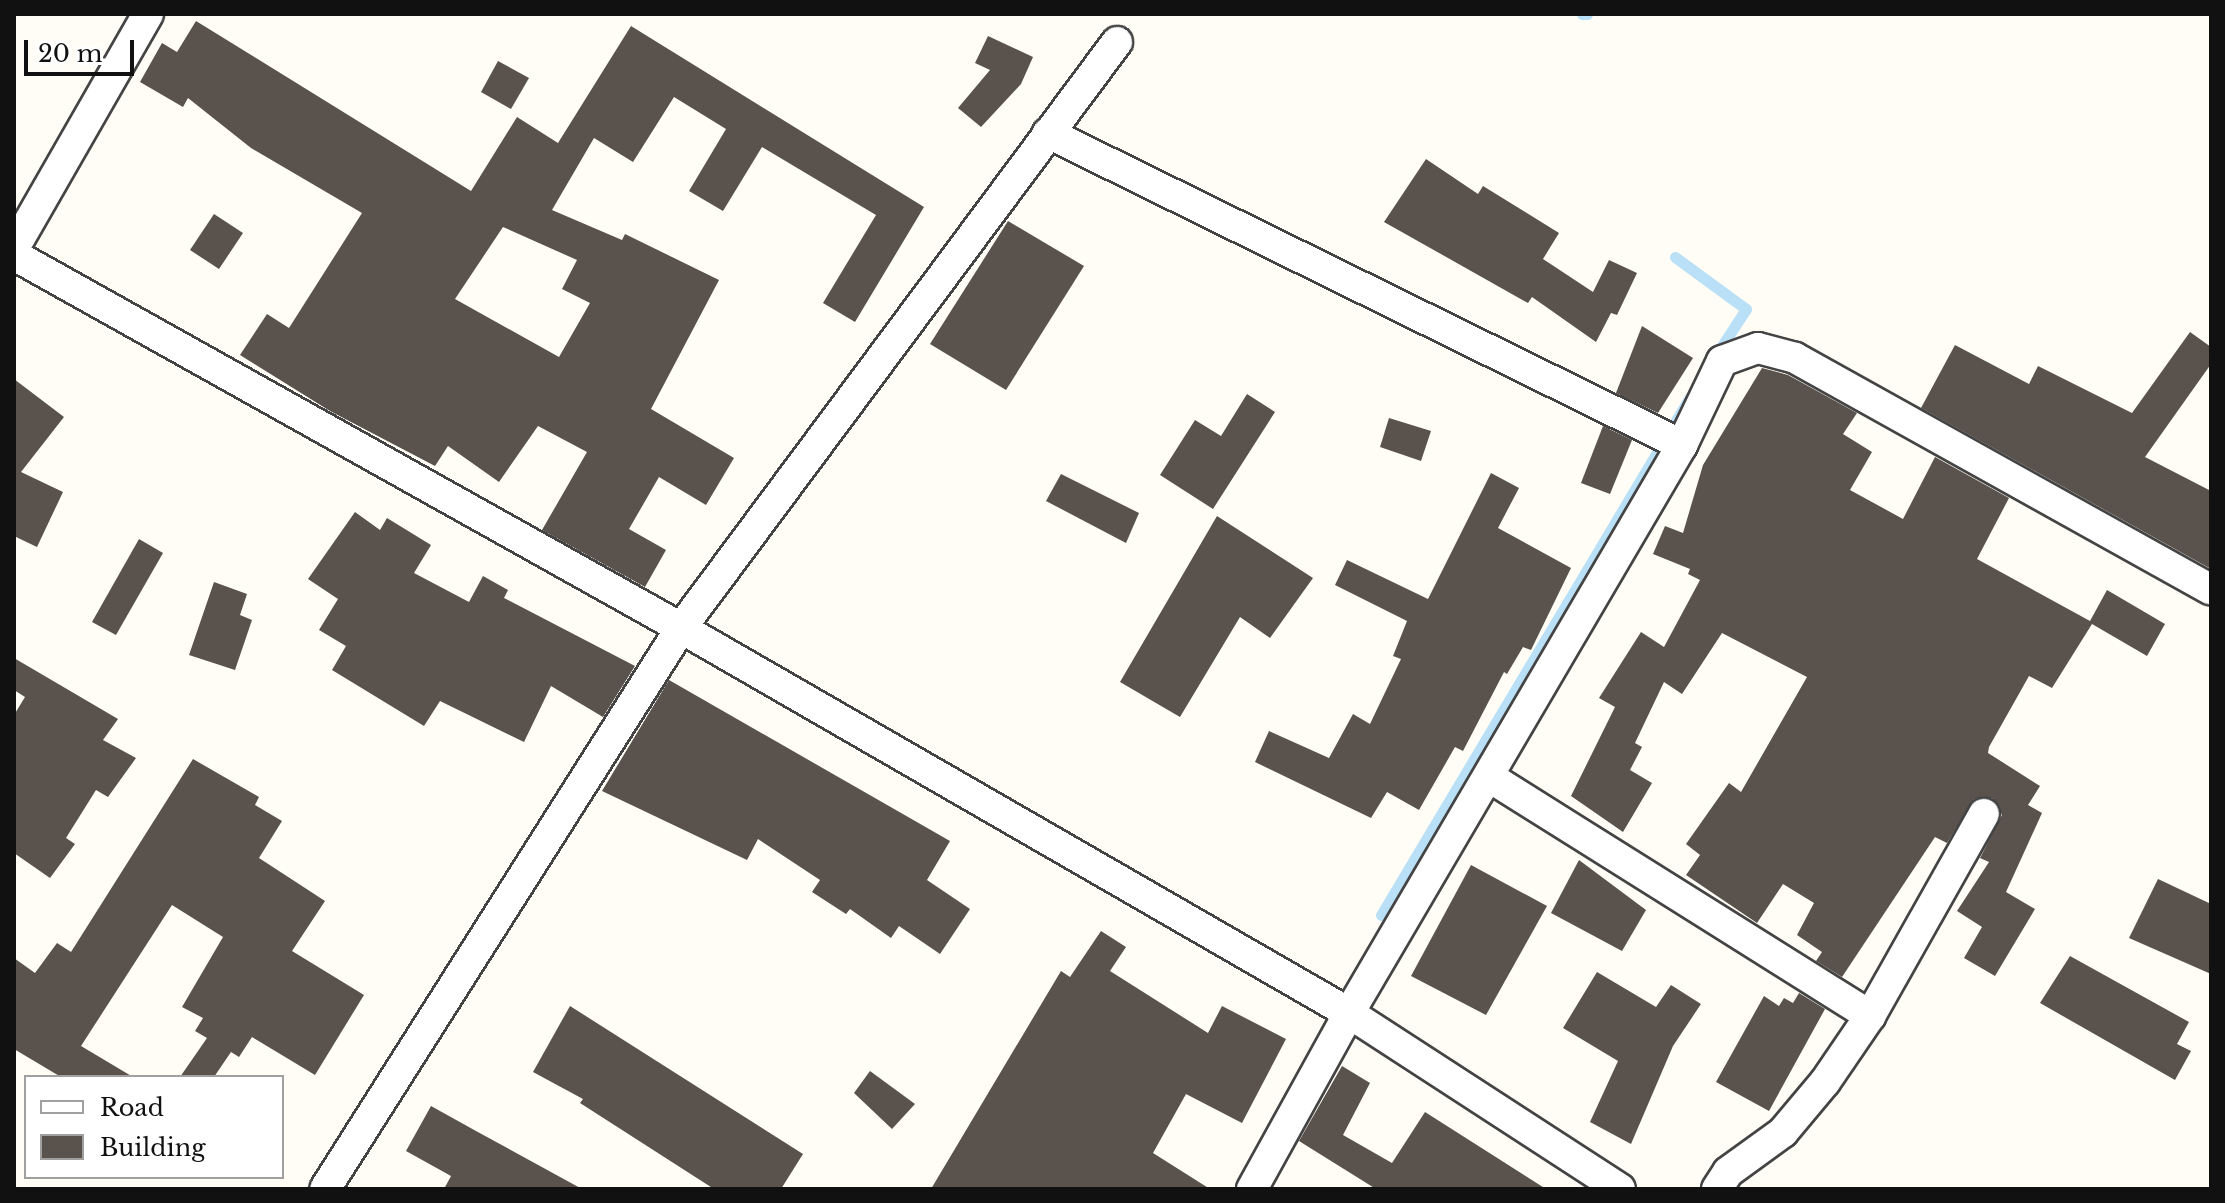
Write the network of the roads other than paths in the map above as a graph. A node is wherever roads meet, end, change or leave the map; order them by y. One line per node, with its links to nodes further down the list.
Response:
1 (148, 14): 4 (street)
2 (1117, 42): 3 (street)
3 (1048, 133): 6 (street); 8 (street)
4 (14, 248)
5 (14, 255): 8 (street)
6 (1682, 445): 7 (street); 9 (street)
7 (2211, 590)
8 (681, 628): 11 (street); 13 (street)
9 (1491, 778): 11 (street); 12 (street)
10 (1984, 814): 12 (street)
11 (1349, 1013): 14 (street); 15 (street)
12 (1870, 1016): 16 (street)
13 (325, 1189)
14 (1252, 1189)
15 (1620, 1189)
16 (1717, 1189)

